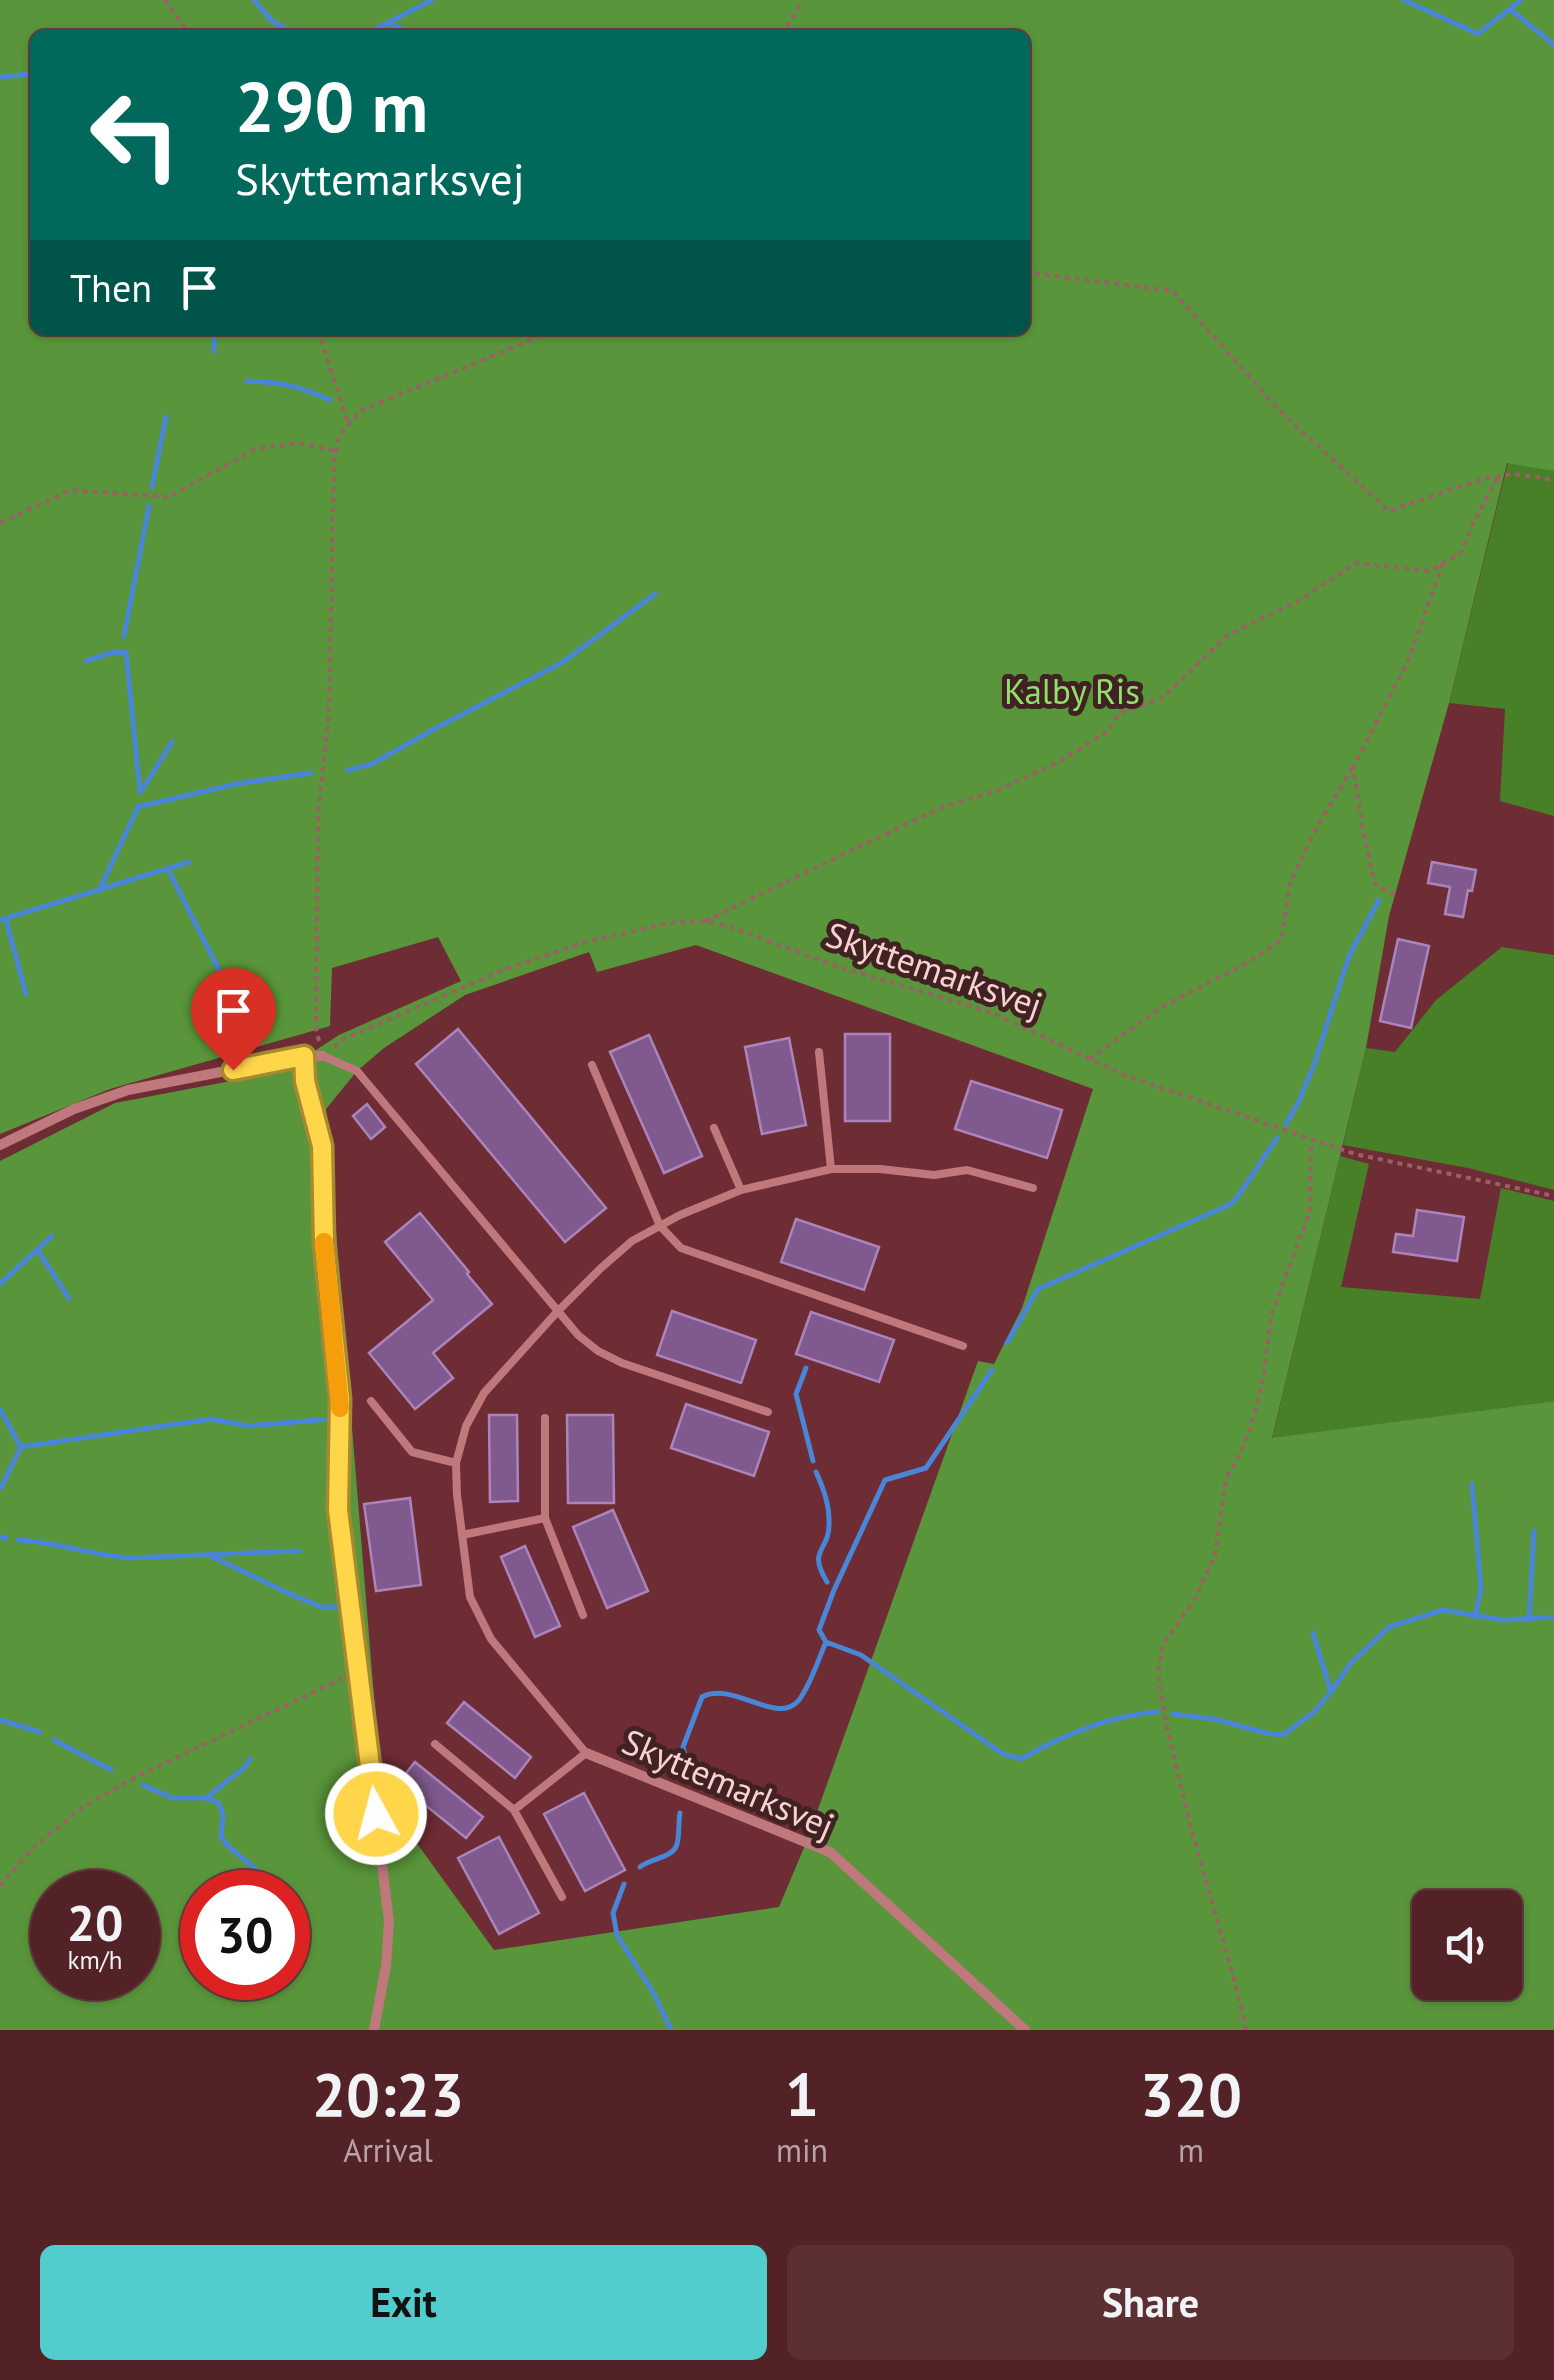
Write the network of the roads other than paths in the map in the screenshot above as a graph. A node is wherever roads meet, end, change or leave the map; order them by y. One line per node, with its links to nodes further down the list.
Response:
1 (820, 1052): 7 (lane)
2 (304, 1056): 3 (street); 6 (street); 24 (street)
3 (323, 1056): 11 (lane)
4 (592, 1065): 10 (lane)
5 (714, 1128): 9 (lane)
6 (0, 1146)
7 (831, 1168): 8 (lane); 9 (lane)
8 (1032, 1188)
9 (741, 1190): 10 (lane)
10 (660, 1226): 11 (lane); 12 (lane)
11 (557, 1312): 14 (lane); 16 (lane)
12 (962, 1346)
13 (371, 1401): 16 (lane)
14 (768, 1412)
15 (544, 1418): 17 (lane)
16 (456, 1463): 18 (lane)
17 (545, 1518): 18 (lane); 19 (lane)
18 (462, 1535): 21 (lane)
19 (583, 1615)
20 (435, 1744): 22 (lane)
21 (586, 1753): 22 (lane); 25 (street, Skyttemarksvej)
22 (514, 1810): 23 (lane)
23 (562, 1898)
24 (374, 2030)
25 (1024, 2030)

